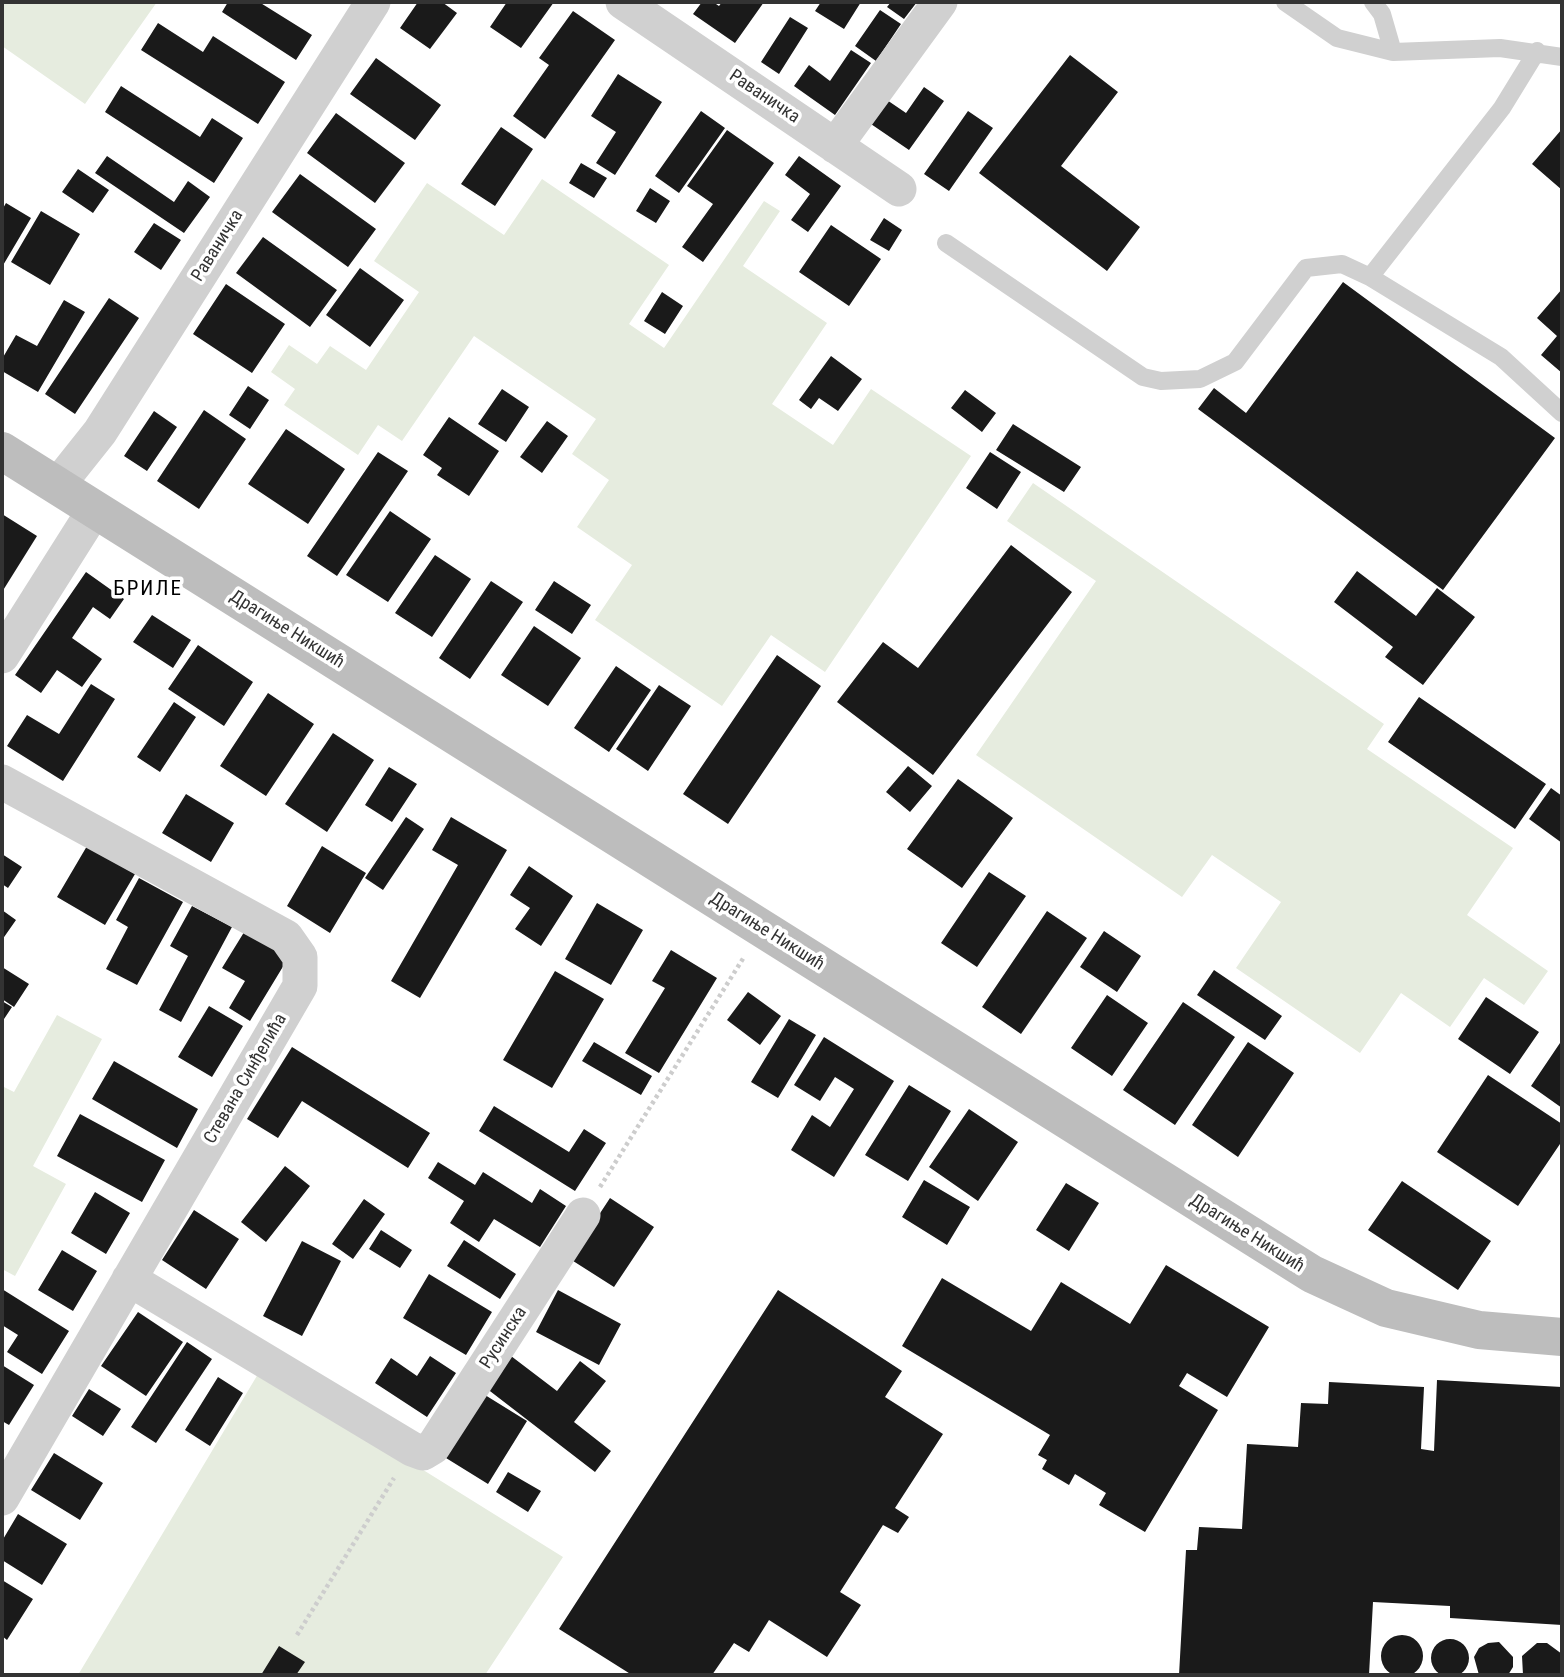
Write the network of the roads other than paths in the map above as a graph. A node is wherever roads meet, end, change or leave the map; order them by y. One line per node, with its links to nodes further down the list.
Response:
1 (373, 2): 15 (street, Раваничка)
2 (623, 2): 9 (street, Раваничка)
3 (940, 2): 9 (street)
4 (1284, 2): 7 (lane)
5 (1373, 2): 7 (lane)
6 (1537, 51): 7 (lane); 8 (lane); 12 (lane)
7 (1393, 52)
8 (1562, 57)
9 (835, 146): 10 (street, Раваничка)
10 (900, 190)
11 (946, 243): 12 (lane)
12 (1370, 277): 13 (lane)
13 (1562, 413)
14 (2, 451): 15 (street, Драгиње Никшић)
15 (57, 486): 16 (street, Драгиње Никшић)
16 (94, 509): 17 (street); 21 (street, Драгиње Никшић)
17 (2, 656)
18 (2, 782): 20 (street, Стевана Синђелића)
19 (583, 1215): 20 (street, Русинска)
20 (129, 1279): 22 (street, Стевана Синђелића)
21 (1562, 1337)
22 (2, 1498)

